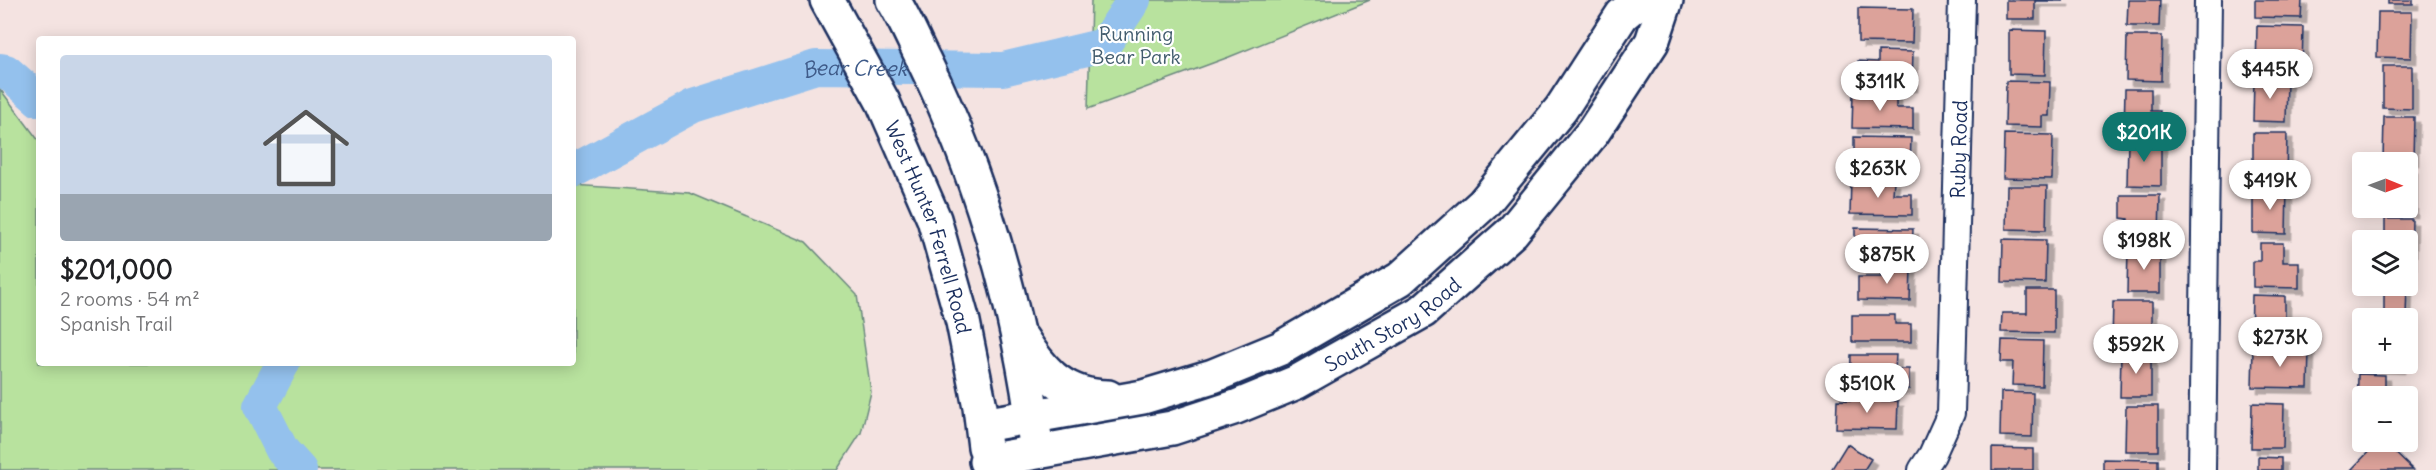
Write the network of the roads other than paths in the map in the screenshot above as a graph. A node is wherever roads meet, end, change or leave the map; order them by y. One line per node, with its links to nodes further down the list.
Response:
1 (827, 0): 10 (main road, West Hunter Ferrell Road)
2 (893, 0): 7 (main road)
3 (1640, 0): 8 (main road, South Story Road)
4 (1666, 0): 11 (main road, South Story Road)
5 (1962, 0): 15 (street, Ruby Road)
6 (2208, 0): 16 (street)
7 (1017, 331): 8 (main road); 9 (main road)
8 (1143, 397): 9 (main road, South Story Road)
9 (1032, 416): 10 (main road, South Story Road); 12 (main road)
10 (983, 425): 13 (main road, West Hunter Ferrell Road)
11 (1144, 433): 12 (main road, South Story Road); 14 (main road)
12 (1038, 461): 13 (main road, South Story Road)
13 (986, 466)
14 (1078, 470)
15 (1922, 470)
16 (2202, 470)

